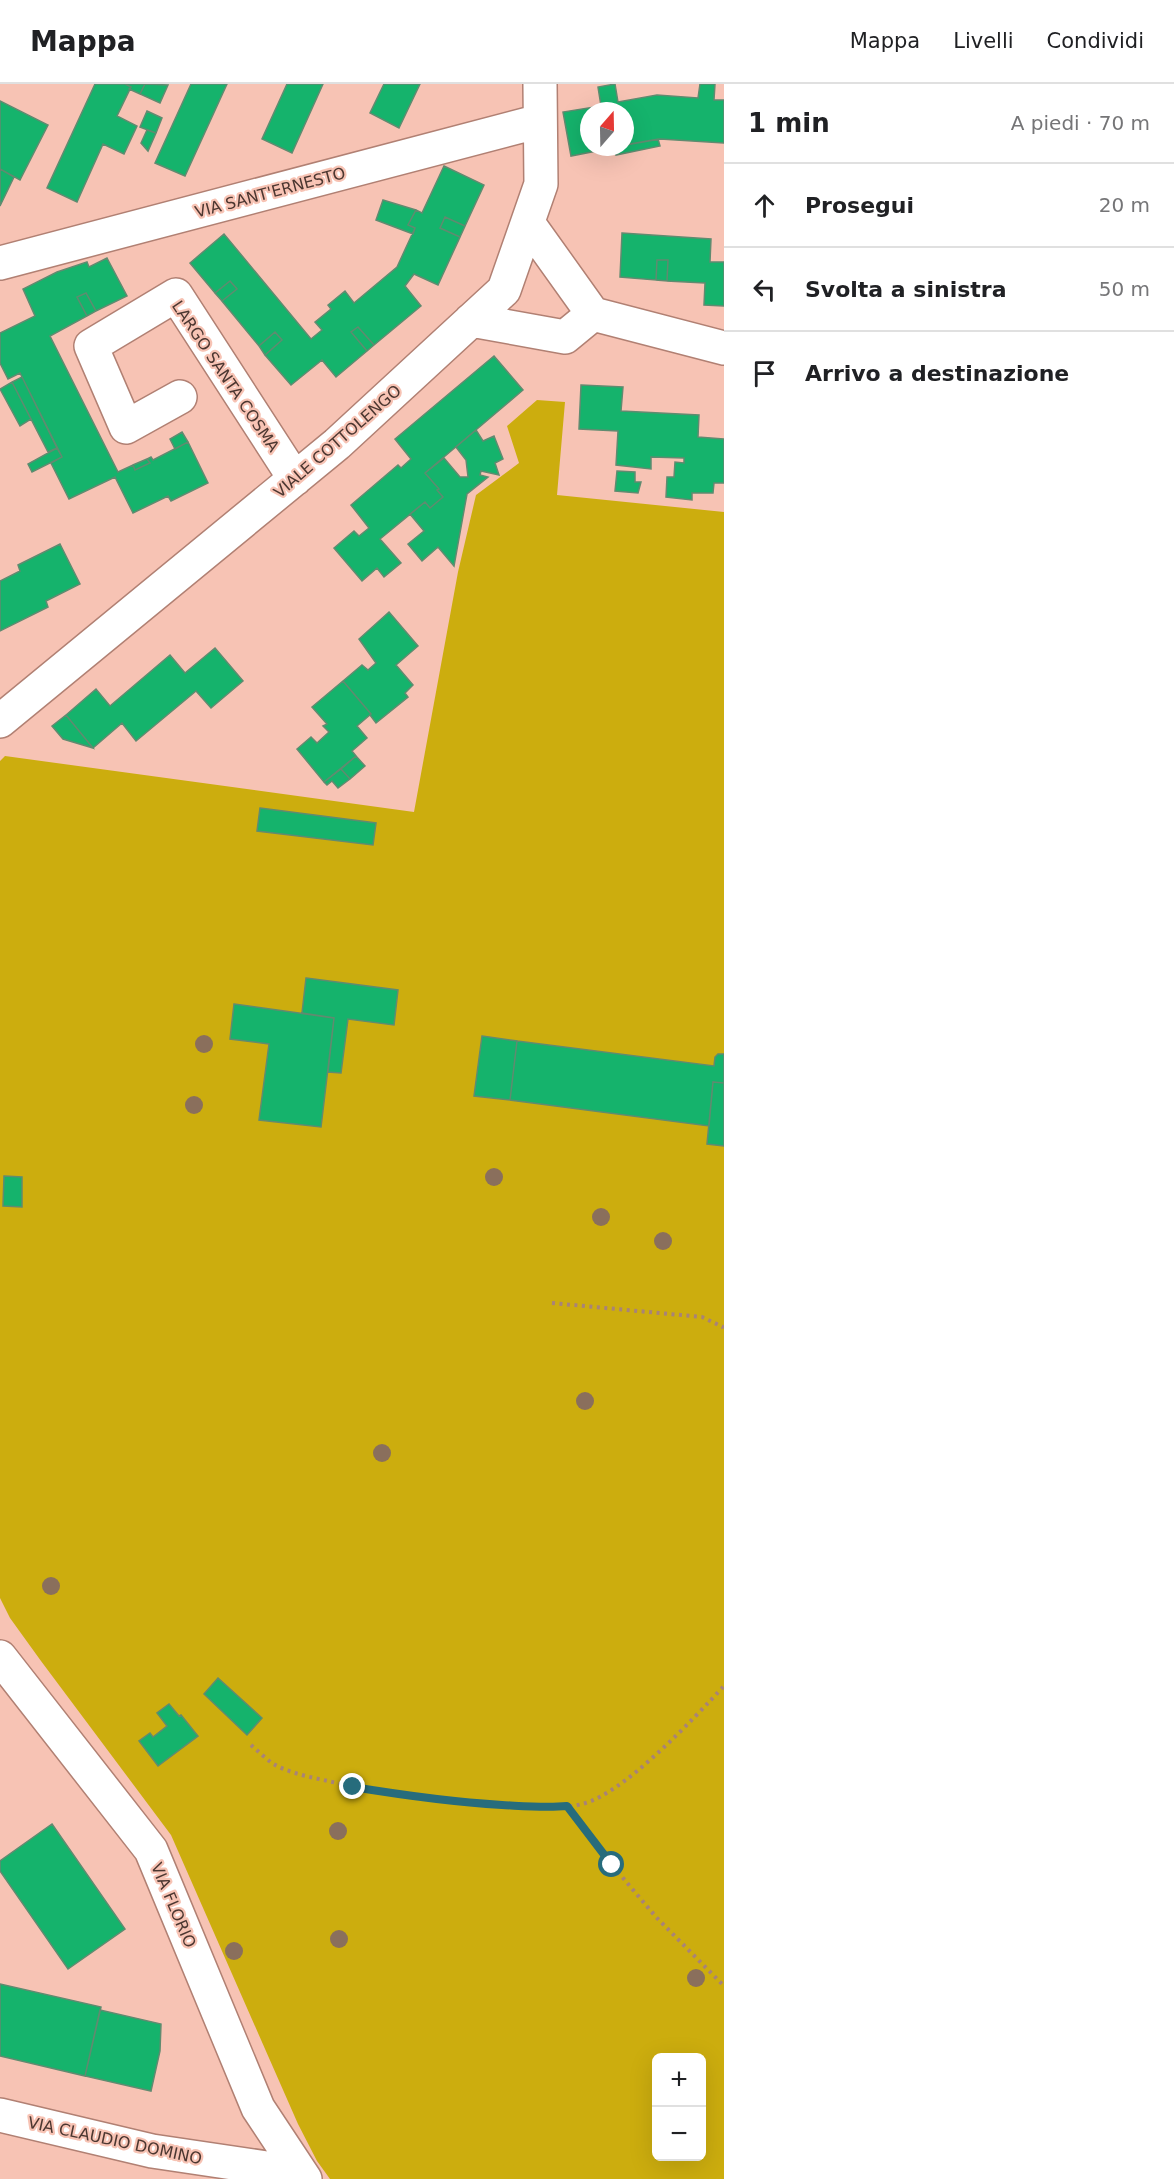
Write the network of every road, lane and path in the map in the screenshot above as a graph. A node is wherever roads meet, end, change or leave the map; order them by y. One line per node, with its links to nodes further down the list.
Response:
1 (540, 84): 2 (street, VIALE COTTOLENGO)
2 (540, 121): 3 (street, VIALE COTTOLENGO); 4 (street, VIA SANT'ERNESTO)
3 (528, 223): 5 (street); 6 (street, VIALE COTTOLENGO)
4 (0, 263)
5 (593, 314): 6 (street); 7 (street)
6 (471, 320): 9 (street, VIALE COTTOLENGO)
7 (724, 348)
8 (180, 397): 9 (street, LARGO SANTA COSMA)
9 (295, 479): 10 (street, VIALE COTTOLENGO)
10 (0, 721)
11 (552, 1303): 12 (path)
12 (724, 1332)
13 (0, 1657): 19 (street, VIA FLORIO)
14 (724, 1686): 16 (path)
15 (251, 1745): 16 (path)
16 (567, 1806): 17 (path)
17 (724, 1986)
18 (0, 2115): 19 (street, VIA CLAUDIO DOMINO)
19 (303, 2176)

